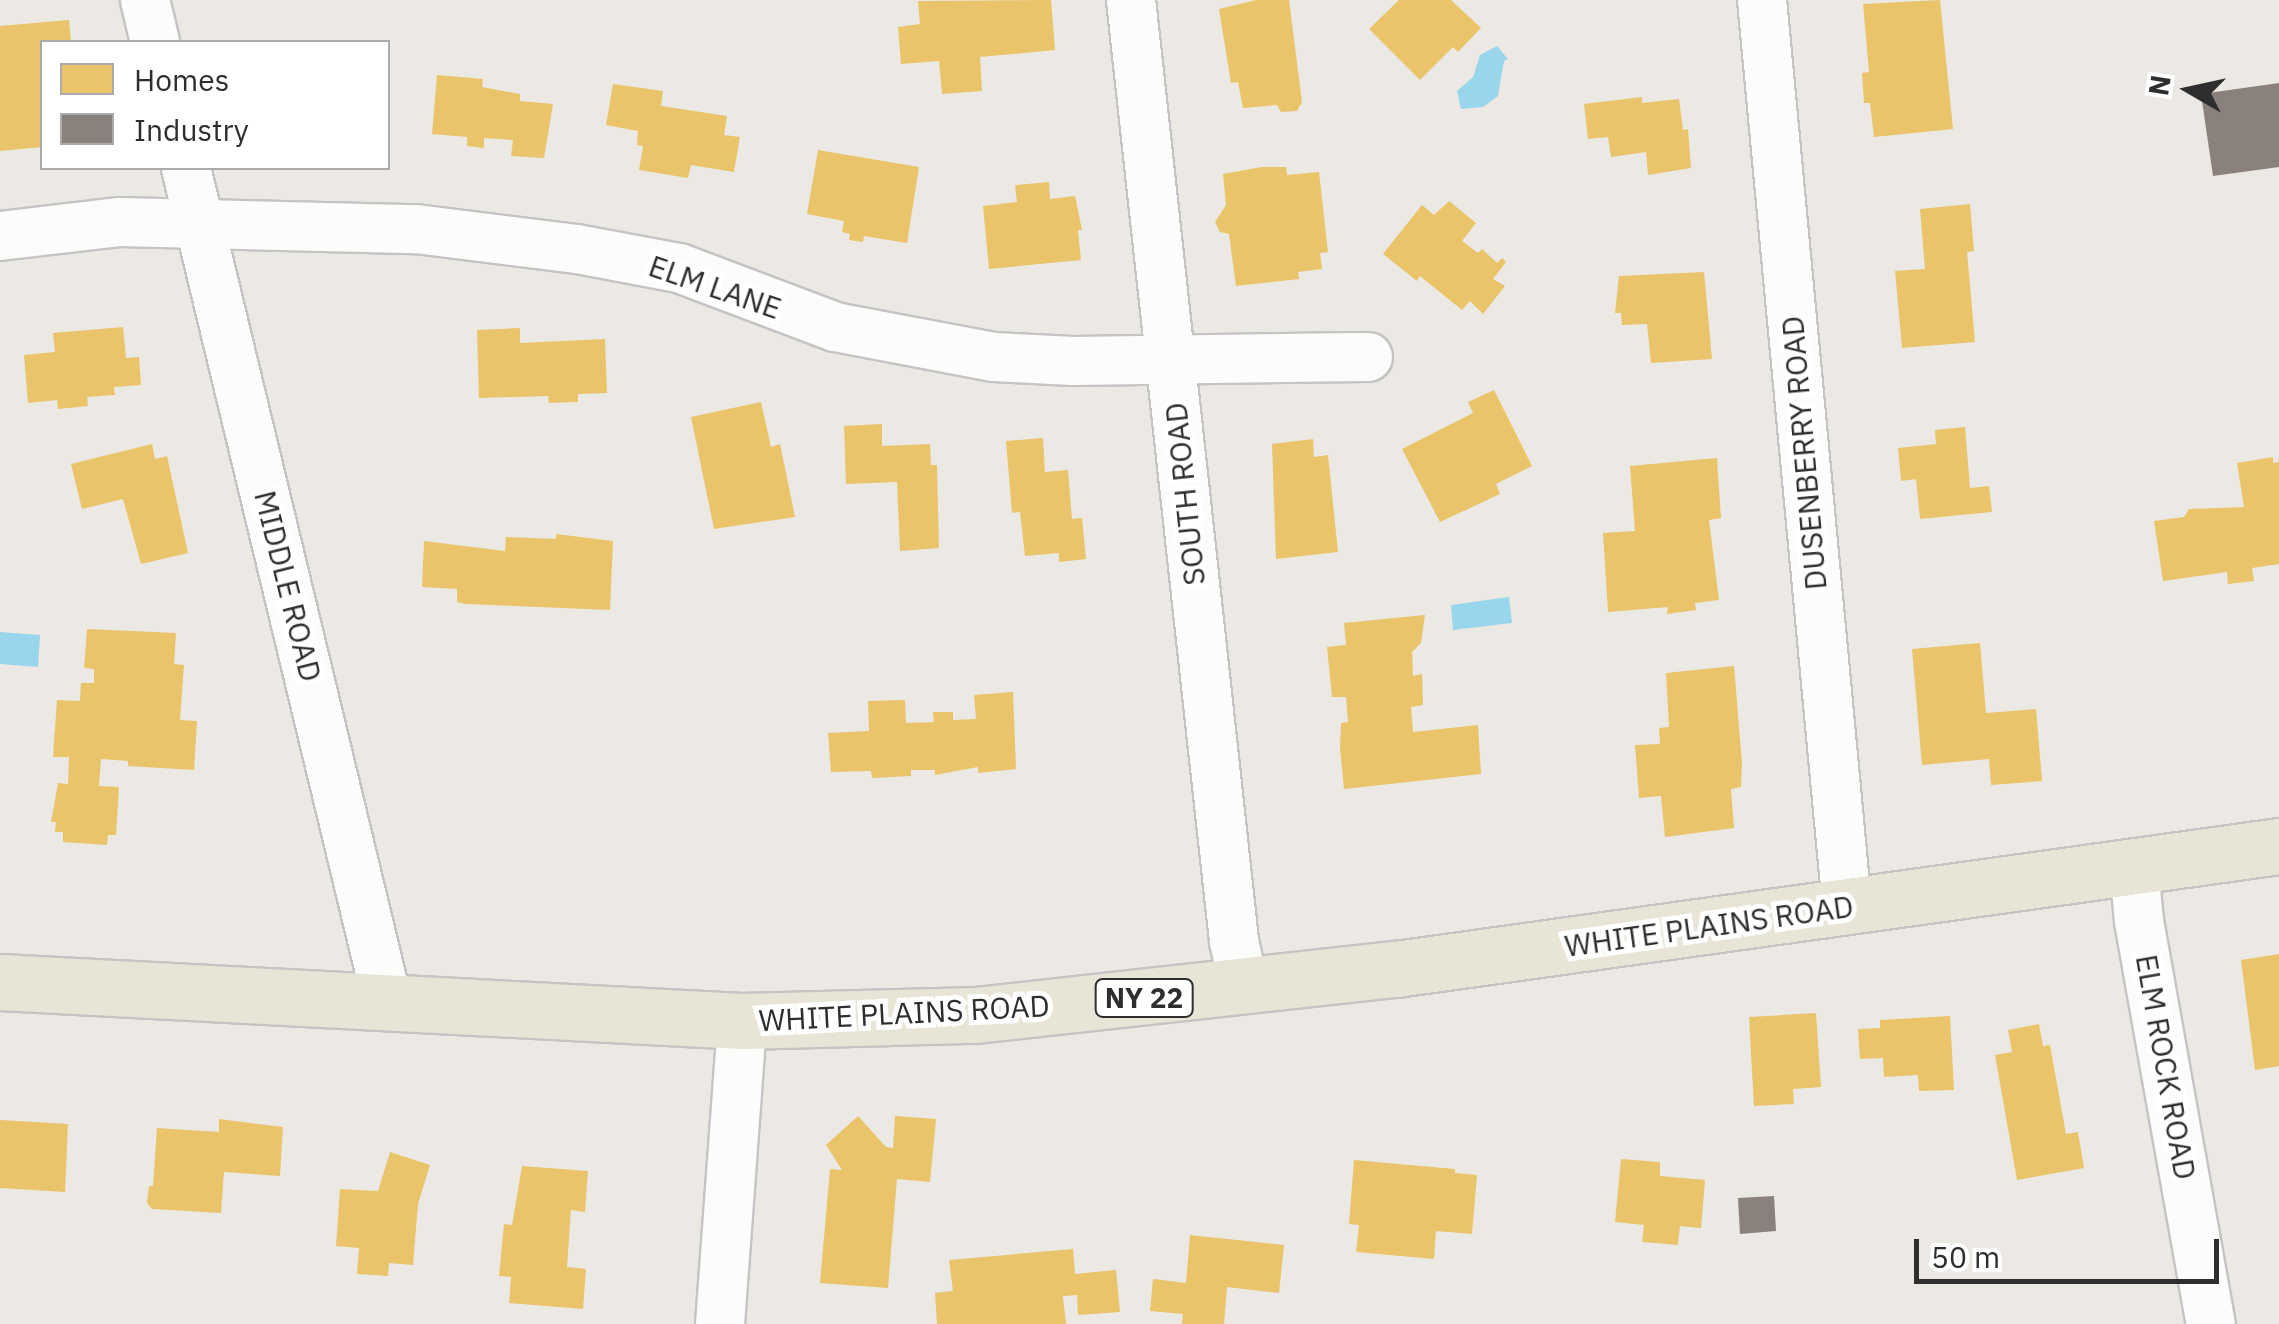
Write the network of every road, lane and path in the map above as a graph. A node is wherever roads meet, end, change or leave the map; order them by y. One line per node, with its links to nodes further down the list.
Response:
1 (145, 0): 4 (street)
2 (1131, 0): 9 (street, SOUTH ROAD)
3 (1762, 0): 12 (street, DUSENBERRY ROAD)
4 (155, 40)
5 (186, 170): 6 (street, MIDDLE ROAD)
6 (198, 221): 7 (street, ELM LANE); 9 (street, ELM LANE); 15 (street, MIDDLE ROAD)
7 (0, 236)
8 (1368, 357): 9 (street, ELM LANE)
9 (1170, 361): 14 (street, SOUTH ROAD)
10 (2279, 846): 11 (main road, WHITE PLAINS ROAD / NY 22)
11 (2134, 868): 12 (main road, WHITE PLAINS ROAD / NY 22); 18 (street, ELM ROCK ROAD)
12 (1847, 906): 14 (main road, WHITE PLAINS ROAD / NY 22)
13 (0, 982): 15 (main road, WHITE PLAINS ROAD / NY 22)
14 (1244, 986): 16 (main road, WHITE PLAINS ROAD / NY 22)
15 (388, 1005): 16 (main road, WHITE PLAINS ROAD / NY 22)
16 (742, 1021): 17 (street)
17 (720, 1324)
18 (2211, 1324)

